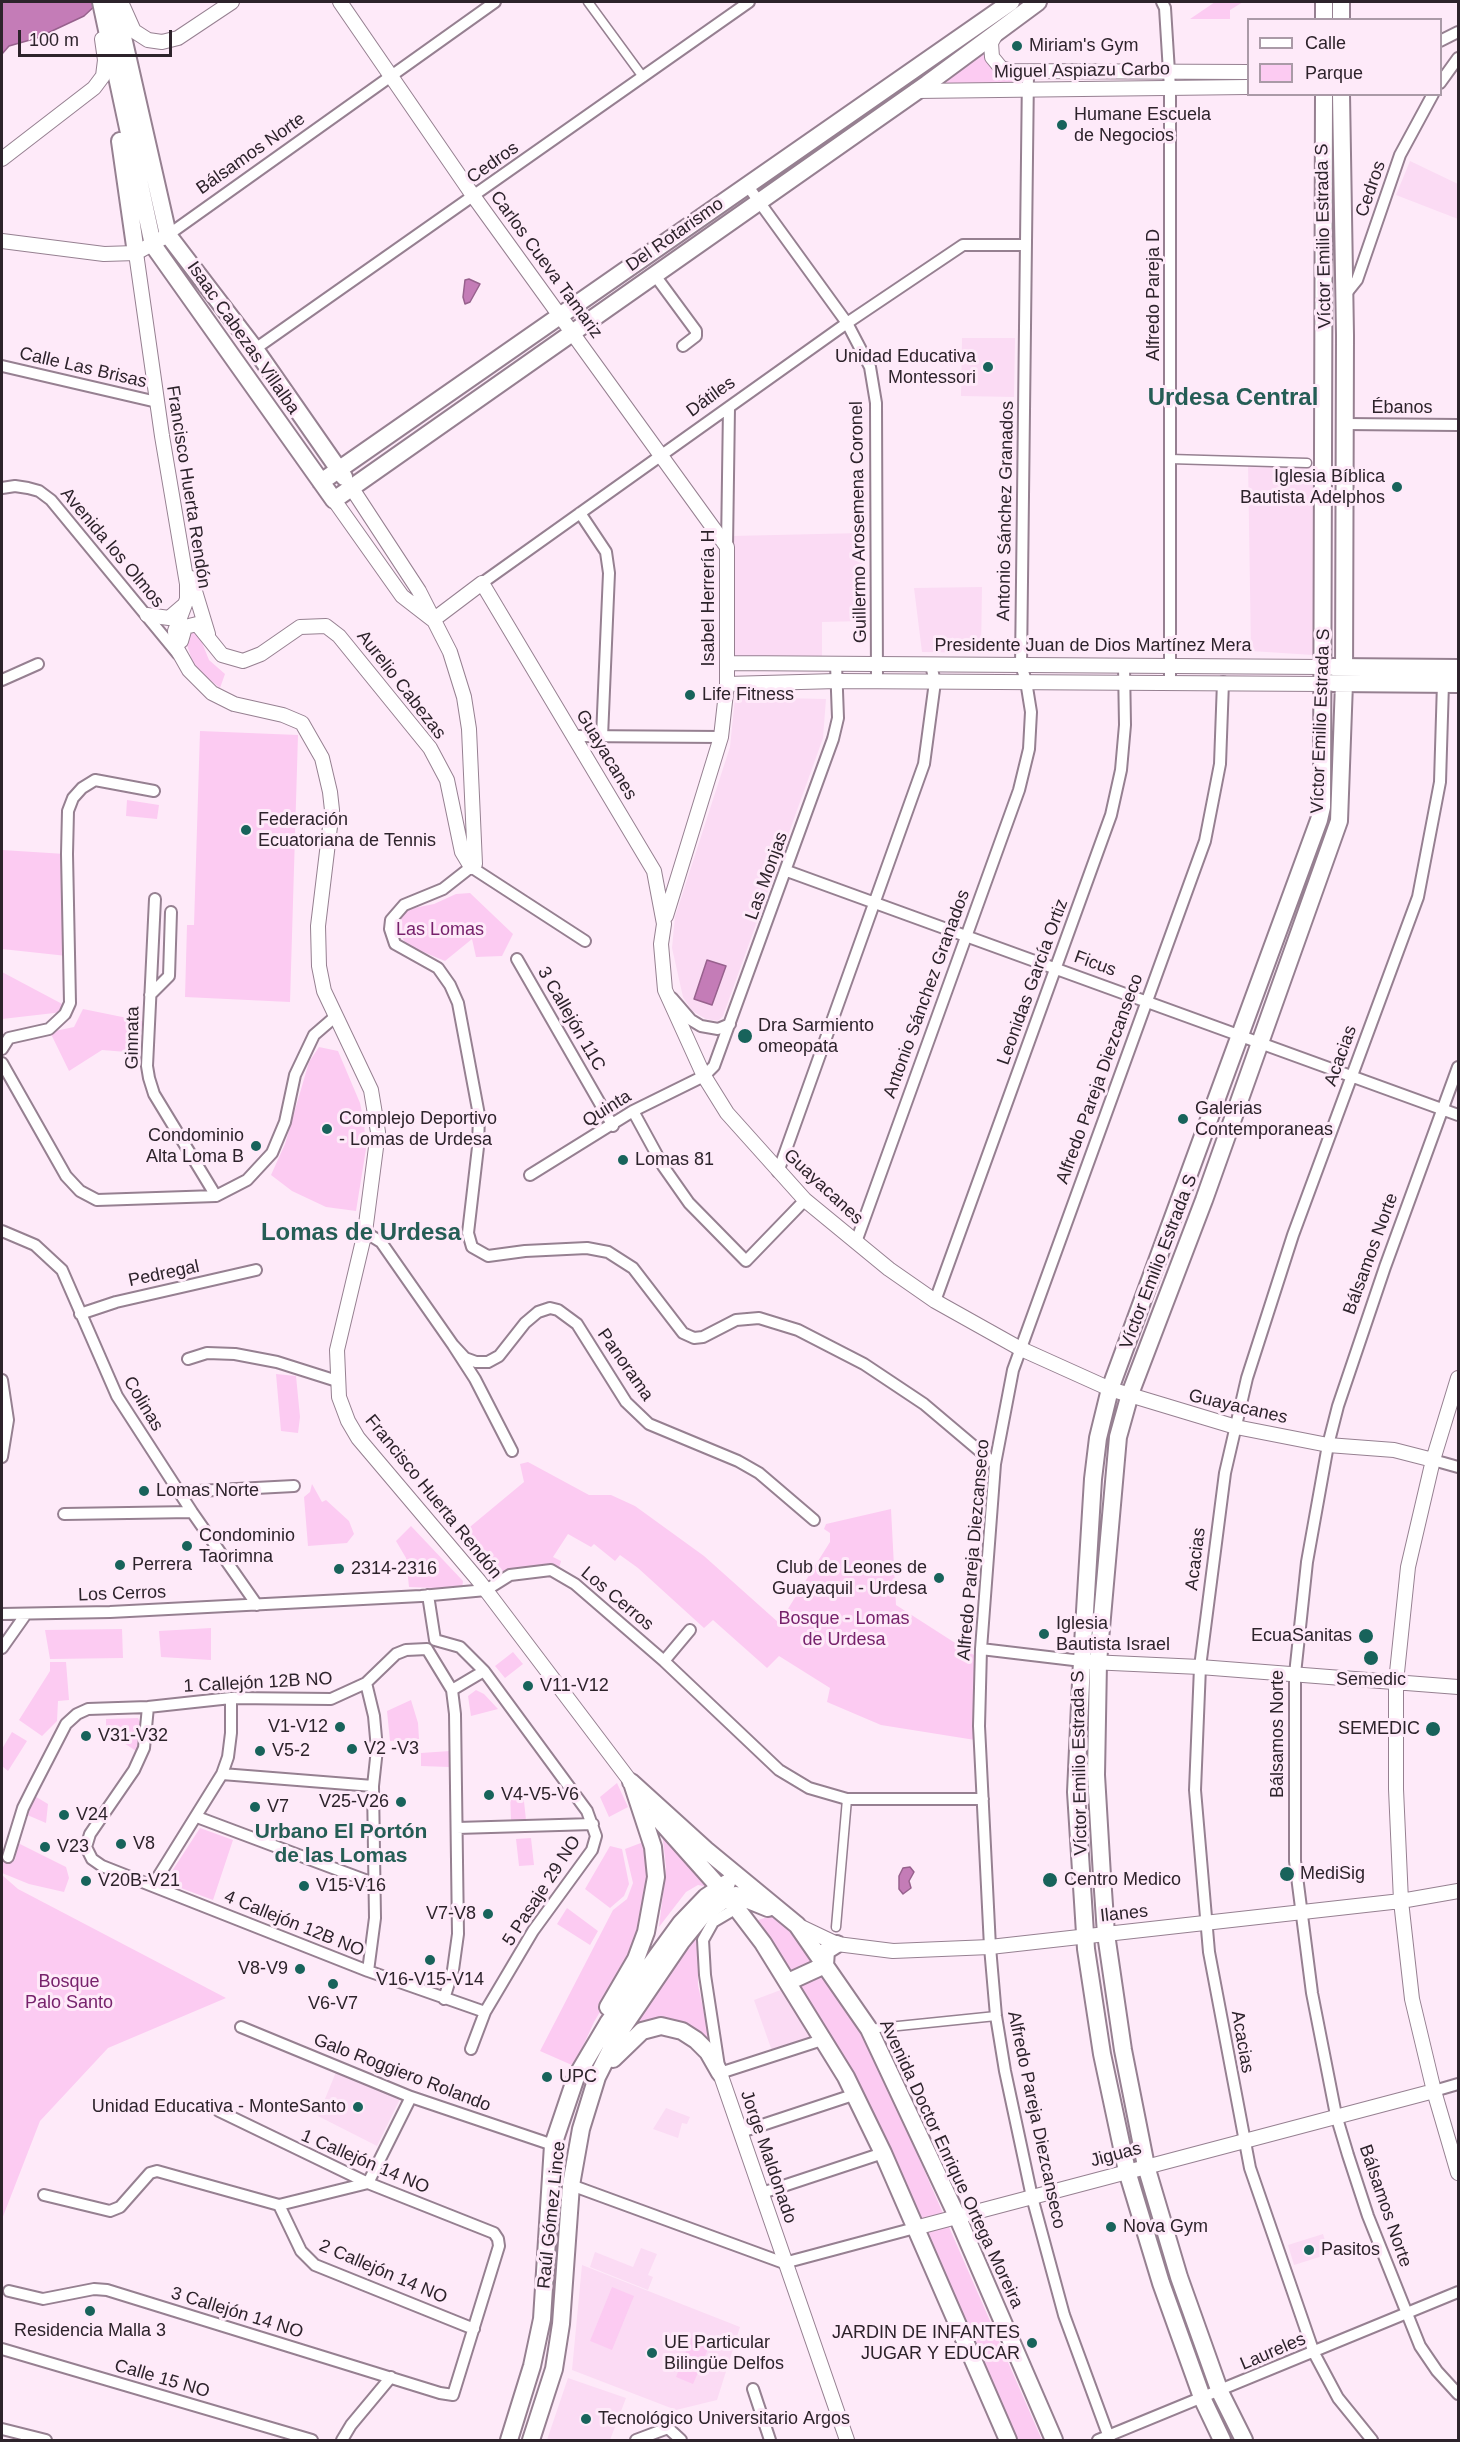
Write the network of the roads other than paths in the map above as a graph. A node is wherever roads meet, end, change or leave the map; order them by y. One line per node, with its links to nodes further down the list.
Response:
1 (99, 2): 17 (main road)
2 (115, 2): 17 (main road)
3 (121, 2): 17 (street)
4 (231, 2): 17 (street)
5 (340, 2): 24 (street, Carlos Cueva Tamariz)
6 (495, 2): 24 (street, Bálsamos Norte)
7 (588, 2): 25 (street)
8 (749, 2): 25 (street, Cedros)
9 (1011, 2): 36 (main road, Del Rotarismo)
10 (1038, 2): 16 (main road, Del Rotarismo)
11 (1162, 2): 21 (street, Alfredo Pareja D)
12 (1324, 2): 14 (main road)
13 (1341, 2): 15 (main road)
14 (1324, 18)
15 (1341, 18)
16 (1001, 26): 23 (street, Miguel Aspiazu Carbo); 31 (main road, Del Rotarismo)
17 (115, 31): 26 (main road, Isaac Cabezas Villalba); 35 (street); 40 (main road, Isaac Cabezas Villalba)
18 (1458, 32): 19 (street)
19 (1442, 40)
20 (1458, 58): 27 (street)
21 (1169, 71): 22 (street, Miguel Aspiazu Carbo); 23 (street, Miguel Aspiazu Carbo); 29 (street, Alfredo Pareja D)
22 (1247, 72)
23 (1028, 73): 30 (street, Antonio Sánchez Granados)
24 (391, 76): 37 (street, Carlos Cueva Tamariz); 40 (street, Bálsamos Norte)
25 (643, 77): 37 (street, Cedros)
26 (116, 78): 42 (main road, Isaac Cabezas Villalba); 44 (main road)
27 (1442, 80)
28 (1247, 87): 29 (street, Miguel Aspiazu Carbo)
29 (1170, 88): 30 (street, Miguel Aspiazu Carbo); 60 (street, Alfredo Pareja D)
30 (1028, 90): 31 (street, Miguel Aspiazu Carbo); 43 (street, Antonio Sánchez Granados)
31 (916, 91): 38 (main road, Del Rotarismo)
32 (1324, 96): 39 (main road, Víctor Emilio Estrada S)
33 (1341, 96): 46 (main road, Víctor Emilio Estrada S)
34 (1432, 96): 46 (street, Cedros)
35 (2, 159)
36 (747, 185): 38 (street, Guillermo Arosemena Coronel); 48 (main road, Del Rotarismo)
37 (474, 197): 48 (street, Carlos Cueva Tamariz); 53 (street, Cedros)
38 (758, 201): 45 (main road, Del Rotarismo); 49 (street, Guillermo Arosemena Coronel)
39 (1324, 222): 46 (main road); 47 (main road, Víctor Emilio Estrada S)
40 (168, 235): 42 (street, Bálsamos Norte); 53 (main road, Isaac Cabezas Villalba)
41 (2, 242): 44 (street, Bálsamos Norte)
42 (153, 244): 44 (street, Bálsamos Norte); 63 (main road, Isaac Cabezas Villalba)
43 (1025, 245): 49 (street, Dátiles); 81 (street, Antonio Sánchez Granados)
44 (135, 253): 55 (street, Francisco Huerta Rendón)
45 (654, 274): 50 (main road, Del Rotarismo); 52 (street)
46 (1344, 295): 51 (main road, Víctor Emilio Estrada S)
47 (1323, 305): 51 (main road); 85 (main road, Víctor Emilio Estrada S)
48 (560, 315): 50 (street, Carlos Cueva Tamariz); 62 (main road, Del Rotarismo)
49 (847, 323): 56 (street, Dátiles); 79 (street, Guillermo Arosemena Coronel)
50 (572, 331): 59 (street, Carlos Cueva Tamariz); 64 (main road, Del Rotarismo)
51 (1345, 335): 57 (main road, Víctor Emilio Estrada S)
52 (683, 346)
53 (255, 349): 62 (main road, Isaac Cabezas Villalba)
54 (2, 366): 55 (street, Calle Las Brisas)
55 (157, 402): 68 (street, Francisco Huerta Rendón)
56 (729, 407): 59 (street, Dátiles); 69 (street, Isabel Herrería H)
57 (1345, 424): 58 (street, Ébanos); 85 (main road, Víctor Emilio Estrada S)
58 (1458, 425)
59 (661, 455): 67 (street, Dátiles); 69 (street, Carlos Cueva Tamariz)
60 (1170, 459): 61 (street); 83 (street, Alfredo Pareja D)
61 (1307, 463)
62 (339, 469): 63 (main road, Del Rotarismo); 64 (main road, Isaac Cabezas Villalba)
63 (321, 482): 66 (main road, Isaac Cabezas Villalba)
64 (351, 487): 66 (main road, Del Rotarismo); 73 (street, Isaac Cabezas Villalba)
65 (2, 488): 72 (street, Avenida los Olmos)
66 (334, 500): 73 (street, Isaac Cabezas Villalba)
67 (580, 513): 70 (street, Dátiles); 97 (street)
68 (182, 547): 71 (street, Francisco Huerta Rendón); 74 (street)
69 (727, 548): 76 (street, Isabel Herrería H)
70 (482, 583): 73 (street, Dátiles); 96 (street, Guayacanes)
71 (187, 599): 72 (street); 75 (street, Francisco Huerta Rendón)
72 (147, 615): 75 (street, Avenida los Olmos)
73 (433, 620): 102 (street, Isaac Cabezas Villalba)
74 (212, 641): 75 (street, Aurelio Cabezas); 102 (street, Aurelio Cabezas)
75 (182, 658): 117 (street, Francisco Huerta Rendón)
76 (727, 663): 78 (street, Presidente Juan de Dios Martínez Mera); 95 (street, Isabel Herrería H)
77 (38, 664): 86 (street)
78 (836, 664): 79 (street, Presidente Juan de Dios Martínez Mera); 87 (street)
79 (877, 665): 80 (street, Presidente Juan de Dios Martínez Mera); 89 (street, Guillermo Arosemena Coronel)
80 (931, 665): 81 (street, Presidente Juan de Dios Martínez Mera); 90 (street)
81 (1021, 665): 82 (street, Presidente Juan de Dios Martínez Mera); 88 (street, Antonio Sánchez Granados)
82 (1124, 666): 83 (street, Presidente Juan de Dios Martínez Mera); 91 (street, Leonidas García Ortiz)
83 (1169, 666): 85 (street, Presidente Juan de Dios Martínez Mera); 92 (street, Alfredo Pareja D)
84 (1458, 668): 85 (main road, Presidente Juan de Dios Martínez Mera)
85 (1334, 674): 93 (street, Presidente Juan de Dios Martínez Mera); 94 (main road, Presidente Juan de Dios Martínez Mera); 101 (main road, Víctor Emilio Estrada S); 103 (main road, Víctor Emilio Estrada S)
86 (2, 680)
87 (837, 681): 89 (street, Presidente Juan de Dios Martínez Mera); 95 (street, Presidente Juan de Dios Martínez Mera); 105 (street, Las Monjas)
88 (1026, 681): 90 (street, Presidente Juan de Dios Martínez Mera); 91 (street, Presidente Juan de Dios Martínez Mera); 110 (street, Antonio Sánchez Granados)
89 (877, 682): 90 (street, Presidente Juan de Dios Martínez Mera)
90 (935, 682): 107 (street)
91 (1125, 682): 92 (street, Presidente Juan de Dios Martínez Mera); 113 (street, Leonidas García Ortiz)
92 (1170, 682): 93 (street, Presidente Juan de Dios Martínez Mera)
93 (1223, 682): 116 (street, Alfredo Pareja Diezcanseco)
94 (1451, 683): 124 (street, Acacias)
95 (727, 684): 98 (street, Isabel Herrería H)
96 (574, 736): 97 (street); 104 (street, Guayacanes)
97 (602, 737): 98 (street)
98 (721, 737): 100 (street, Isabel Herrería H)
99 (154, 791): 121 (street)
100 (684, 858): 104 (street); 109 (street, Isabel Herrería H)
101 (1302, 863): 103 (main road); 119 (main road, Víctor Emilio Estrada S)
102 (471, 867): 111 (street); 155 (street)
103 (1321, 870): 120 (main road, Víctor Emilio Estrada S)
104 (654, 871): 109 (street, Guayacanes)
105 (787, 871): 107 (street, Ficus); 118 (street, Las Monjas)
106 (154, 898): 115 (street, Ginnata)
107 (876, 902): 110 (street, Ficus); 130 (street)
108 (171, 912): 115 (street)
109 (664, 924): 114 (street, Guayacanes)
110 (966, 934): 113 (street, Ficus); 138 (street, Antonio Sánchez Granados)
111 (585, 941)
112 (517, 959): 129 (street, 3 Callejón 11C)
113 (1057, 967): 116 (street, Ficus); 140 (street, Leonidas García Ortiz)
114 (665, 990): 118 (street); 125 (street, Guayacanes)
115 (150, 995): 133 (street, Ginnata)
116 (1147, 1000): 119 (street, Ficus); 143 (street, Alfredo Pareja Diezcanseco)
117 (336, 1016): 133 (street); 137 (street, Francisco Huerta Rendón)
118 (730, 1024): 125 (street, Las Monjas)
119 (1240, 1037): 120 (street, Ficus); 132 (main road, Víctor Emilio Estrada S)
120 (1258, 1042): 124 (street, Ficus); 135 (main road, Víctor Emilio Estrada S)
121 (2, 1049)
122 (2, 1063): 133 (street)
123 (1458, 1067): 126 (street, Bálsamos Norte)
124 (1352, 1075): 126 (street, Ficus); 150 (street, Acacias)
125 (704, 1076): 127 (street, Quinta); 130 (street, Guayacanes)
126 (1443, 1110): 128 (street, Ficus); 151 (street, Bálsamos Norte)
127 (633, 1111): 129 (street, Quinta); 134 (street)
128 (1458, 1115)
129 (613, 1126): 131 (street, Quinta)
130 (778, 1172): 134 (street, Guayacanes)
131 (530, 1174)
132 (1184, 1192): 135 (main road); 148 (main road, Víctor Emilio Estrada S)
133 (216, 1196)
134 (805, 1200): 138 (street, Guayacanes)
135 (1204, 1200): 149 (main road, Víctor Emilio Estrada S)
136 (2, 1231): 141 (street, Colinas)
137 (365, 1232): 142 (street, Panorama); 147 (street, Francisco Huerta Rendón)
138 (856, 1242): 140 (street, Guayacanes)
139 (256, 1270): 141 (street, Pedregal)
140 (935, 1301): 143 (street, Guayacanes)
141 (80, 1314): 158 (street, Colinas)
142 (453, 1345): 152 (street, Panorama); 161 (street, Panorama)
143 (1019, 1348): 148 (street, Guayacanes); 155 (street, Alfredo Pareja Diezcanseco)
144 (188, 1359): 147 (street)
145 (1458, 1378): 154 (street)
146 (2, 1380): 153 (street)
147 (337, 1381): 164 (street, Francisco Huerta Rendón)
148 (1110, 1389): 149 (street, Guayacanes); 162 (main road, Víctor Emilio Estrada S)
149 (1130, 1394): 150 (street, Guayacanes); 163 (main road, Víctor Emilio Estrada S)
150 (1236, 1427): 151 (street, Guayacanes); 176 (street, Acacias)
151 (1328, 1445): 154 (street, Guayacanes); 178 (street, Bálsamos Norte)
152 (512, 1451)
153 (2, 1457)
154 (1433, 1460): 156 (street, Guayacanes); 180 (street)
155 (995, 1464): 173 (street, Alfredo Pareja Diezcanseco)
156 (1458, 1467)
157 (294, 1486): 158 (street)
158 (179, 1492): 159 (street, Colinas)
159 (192, 1512): 160 (street); 166 (street, Colinas)
160 (64, 1514)
161 (814, 1520)
162 (1091, 1536): 163 (main road); 175 (main road, Víctor Emilio Estrada S)
163 (1110, 1548): 175 (main road, Víctor Emilio Estrada S)
164 (486, 1590): 165 (street, Los Cerros); 174 (street, Los Cerros); 186 (street, Francisco Huerta Rendón)
165 (428, 1595): 166 (street, Los Cerros); 170 (street)
166 (257, 1605): 168 (street, Los Cerros)
167 (2, 1610): 168 (street, Los Cerros)
168 (26, 1614): 171 (street)
169 (690, 1630): 174 (street)
170 (435, 1640): 172 (street); 177 (street, 5 Pasaje 29 NO)
171 (2, 1648)
172 (427, 1649): 179 (street, 1 Callejón 12B NO); 182 (street)
173 (981, 1649): 175 (street); 191 (street, Alfredo Pareja Diezcanseco)
174 (664, 1661): 190 (street, Los Cerros)
175 (1090, 1662): 176 (street); 188 (main road, Víctor Emilio Estrada S); 189 (main road, Víctor Emilio Estrada S)
176 (1200, 1667): 178 (street); 203 (street, Acacias)
177 (484, 1671): 182 (street); 193 (street, 5 Pasaje 29 NO)
178 (1295, 1674): 180 (street); 202 (street, Bálsamos Norte)
179 (366, 1683): 183 (street, 1 Callejón 12B NO); 187 (street)
180 (1396, 1683): 181 (street); 201 (street)
181 (1458, 1687)
182 (452, 1690): 194 (street)
183 (231, 1698): 184 (street, 1 Callejón 12B NO); 185 (street)
184 (148, 1707): 195 (street, 1 Callejón 12B NO); 197 (street, 4 Callejón 12B NO)
185 (222, 1774): 187 (street); 192 (street)
186 (632, 1782): 198 (main road); 222 (main road)
187 (373, 1786): 196 (street)
188 (1097, 1791): 189 (main road); 205 (main road, Víctor Emilio Estrada S)
189 (1076, 1792): 207 (main road, Víctor Emilio Estrada S)
190 (847, 1799): 191 (street, Los Cerros); 206 (street)
191 (983, 1799): 208 (street, Alfredo Pareja Diezcanseco)
192 (196, 1817): 196 (street); 197 (street)
193 (593, 1824): 194 (street); 213 (street, 5 Pasaje 29 NO)
194 (457, 1828): 212 (street)
195 (8, 1857)
196 (373, 1883): 210 (street)
197 (153, 1886): 210 (street, 4 Callejón 12B NO)
198 (729, 1889): 200 (main road); 200 (main road); 211 (main road); 221 (street, Jorge Maldonado); 222 (main road, Raúl Gómez Lince); 223 (main road, Raúl Gómez Lince)
199 (1458, 1892): 201 (street, Ilanes)
200 (753, 1893): 204 (main road)
201 (1401, 1901): 202 (street, Ilanes); 225 (street)
202 (1302, 1912): 203 (street, Ilanes); 229 (street, Bálsamos Norte)
203 (1206, 1923): 205 (street, Ilanes); 231 (street, Acacias)
204 (797, 1925): 206 (street, Ilanes); 209 (main road, Avenida Doctor Enrique Ortega Moreira)
205 (1106, 1934): 207 (street, Ilanes); 219 (main road, Víctor Emilio Estrada S)
206 (837, 1936): 208 (street, Ilanes); 209 (main road)
207 (1085, 1936): 208 (street, Ilanes); 220 (main road, Víctor Emilio Estrada S)
208 (990, 1947): 214 (street, Alfredo Pareja Diezcanseco)
209 (825, 1965): 211 (main road); 216 (main road, Avenida Doctor Enrique Ortega Moreira)
210 (368, 1971): 212 (street, 4 Callejón 12B NO)
211 (788, 1982): 217 (main road)
212 (444, 1999): 213 (street, 4 Callejón 12B NO)
213 (486, 2012): 218 (street, 5 Pasaje 29 NO)
214 (996, 2016): 216 (street); 241 (street, Alfredo Pareja Diezcanseco)
215 (241, 2027): 227 (street, Galo Roggiero Rolando)
216 (869, 2029): 243 (main road, Avenida Doctor Enrique Ortega Moreira)
217 (825, 2039): 221 (street); 226 (main road)
218 (471, 2049)
219 (1123, 2050): 220 (main road); 234 (main road, Víctor Emilio Estrada S)
220 (1102, 2054): 235 (main road, Víctor Emilio Estrada S)
221 (720, 2073): 223 (main road); 230 (street, Jorge Maldonado)
222 (576, 2077): 232 (main road, Raúl Gómez Lince)
223 (597, 2077): 238 (main road, Raúl Gómez Lince)
224 (1458, 2084): 225 (street, Jiguas)
225 (1434, 2091): 229 (street, Jiguas); 236 (street)
226 (856, 2094): 230 (street); 233 (main road)
227 (411, 2097): 232 (street, Galo Roggiero Rolando); 237 (street)
228 (219, 2111): 237 (street, 1 Callejón 14 NO)
229 (1336, 2115): 231 (street, Jiguas); 250 (street, Bálsamos Norte)
230 (741, 2132): 239 (street, Jorge Maldonado)
231 (1242, 2140): 234 (street, Jiguas); 253 (street, Acacias)
232 (553, 2145): 264 (main road, Raúl Gómez Lince)
233 (883, 2153): 239 (street); 244 (main road)
234 (1146, 2166): 235 (street, Jiguas); 246 (main road, Víctor Emilio Estrada S)
235 (1127, 2171): 241 (street, Jiguas); 247 (main road, Víctor Emilio Estrada S)
236 (1458, 2173)
237 (368, 2183): 242 (street); 251 (street, 1 Callejón 14 NO)
238 (571, 2185): 245 (street); 265 (main road, Raúl Gómez Lince)
239 (762, 2193): 245 (street, Jorge Maldonado)
240 (44, 2195): 242 (street)
241 (1032, 2197): 243 (street, Jiguas); 260 (street, Alfredo Pareja Diezcanseco)
242 (279, 2205): 251 (street, 2 Callejón 14 NO)
243 (957, 2216): 244 (street, Jiguas); 271 (main road, Avenida Doctor Enrique Ortega Moreira)
244 (915, 2228): 245 (street, Jiguas); 270 (main road)
245 (784, 2263): 269 (street, Jorge Maldonado)
246 (1179, 2277): 247 (main road); 256 (main road, Víctor Emilio Estrada S)
247 (1161, 2283): 258 (main road, Víctor Emilio Estrada S)
248 (9, 2291): 254 (street, 3 Callejón 14 NO)
249 (1458, 2292): 250 (street, Laureles)
250 (1406, 2314): 253 (street, Laureles); 257 (street, Bálsamos Norte)
251 (474, 2329): 254 (street, 3 Callejón 14 NO)
252 (2, 2349): 262 (street, Calle 15 NO)
253 (1314, 2353): 256 (street, Laureles); 274 (street, Acacias)
254 (391, 2377): 263 (street)
255 (753, 2389): 268 (street)
256 (1220, 2392): 258 (street, Laureles); 273 (main road, Víctor Emilio Estrada S)
257 (1458, 2394)
258 (1203, 2400): 260 (street, Laureles); 272 (main road, Víctor Emilio Estrada S)
259 (2, 2429): 261 (street)
260 (1106, 2439)
261 (46, 2440)
262 (312, 2440)
263 (342, 2440)
264 (509, 2440)
265 (531, 2440)
266 (636, 2440): 267 (street)
267 (681, 2440)
268 (770, 2440)
269 (847, 2440)
270 (1008, 2440)
271 (1053, 2440)
272 (1222, 2440)
273 (1244, 2440)
274 (1372, 2440)

